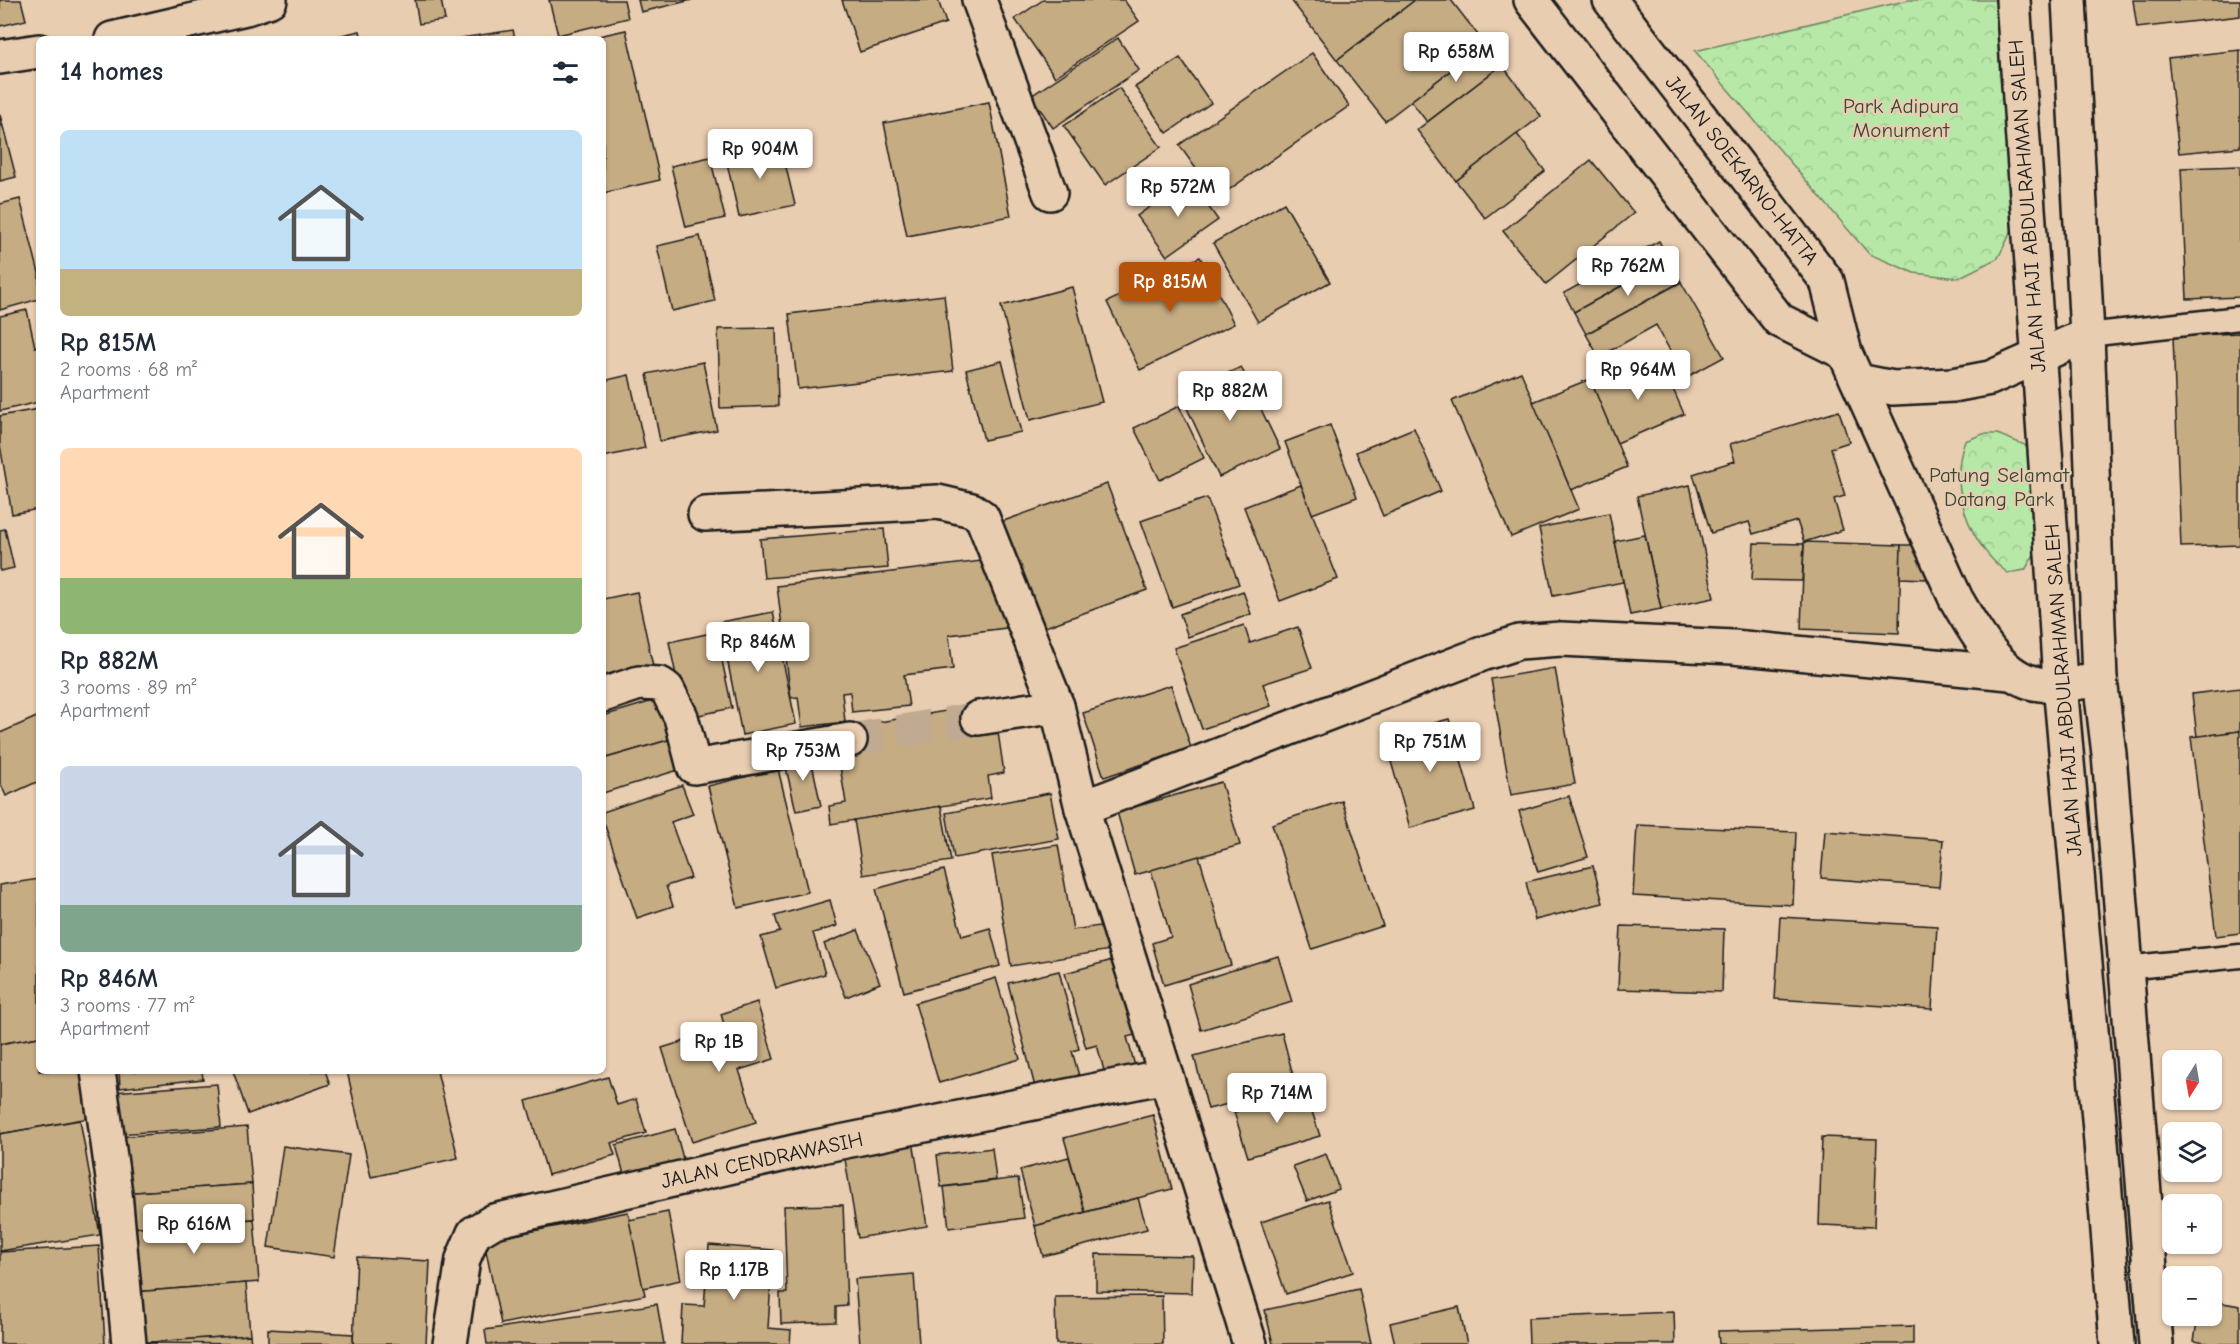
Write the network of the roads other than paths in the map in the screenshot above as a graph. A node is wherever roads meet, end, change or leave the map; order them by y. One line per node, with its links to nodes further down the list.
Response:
1 (270, 0): 7 (main road)
2 (979, 0): 10 (main road)
3 (1531, 0): 14 (main road)
4 (1610, 0): 14 (main road, JALAN SOEKARNO-HATTA)
5 (2013, 0): 13 (main road, JALAN HAJI ABDULRAHMAN SALEH)
6 (2069, 0): 12 (main road, JALAN HAJI ABDULRAHMAN SALEH)
7 (125, 36)
8 (36, 51): 9 (main road)
9 (0, 57)
10 (1050, 193)
11 (2240, 318): 12 (lane)
12 (2087, 335): 13 (main road); 17 (main road, JALAN HAJI ABDULRAHMAN SALEH)
13 (2038, 358): 14 (main road); 18 (main road, JALAN HAJI ABDULRAHMAN SALEH)
14 (1852, 367): 16 (main road, JALAN SOEKARNO-HATTA)
15 (705, 514): 20 (main road)
16 (2010, 673): 18 (main road, JALAN SOEKARNO-HATTA); 23 (main road)
17 (2100, 679): 18 (main road, JALAN SOEKARNO-HATTA); 25 (main road, JALAN HAJI ABDULRAHMAN SALEH)
18 (2060, 684): 31 (main road, JALAN HAJI ABDULRAHMAN SALEH)
19 (606, 693): 22 (main road)
20 (1057, 706): 21 (main road); 23 (main road)
21 (978, 718)
22 (850, 740)
23 (1082, 808): 27 (main road)
24 (2240, 956): 25 (lane)
25 (2125, 968): 32 (main road, JALAN HAJI ABDULRAHMAN SALEH)
26 (98, 1074): 28 (main road)
27 (1166, 1076): 29 (main road, JALAN CENDRAWASIH); 30 (main road)
28 (129, 1344)
29 (450, 1344)
30 (1250, 1344)
31 (2116, 1344)
32 (2156, 1344)

